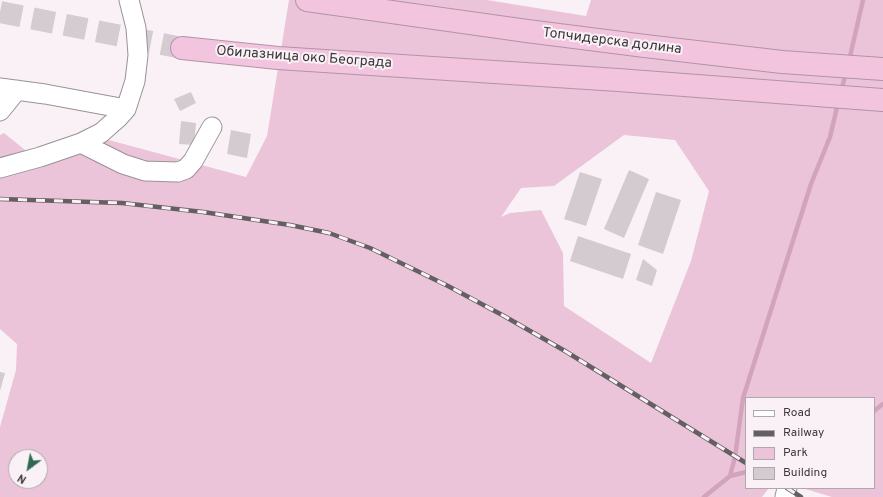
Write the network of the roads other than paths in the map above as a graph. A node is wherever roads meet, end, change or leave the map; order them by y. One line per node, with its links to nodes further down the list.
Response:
1 (129, 0): 7 (street)
2 (307, 0): 4 (highway, Топчидерска долина)
3 (182, 48): 6 (highway, Обилазница око Београда)
4 (883, 69)
5 (9, 89): 7 (street); 8 (street)
6 (883, 100)
7 (126, 109): 10 (street)
8 (0, 111)
9 (212, 127): 10 (street)
10 (81, 143): 11 (street)
11 (0, 168)

